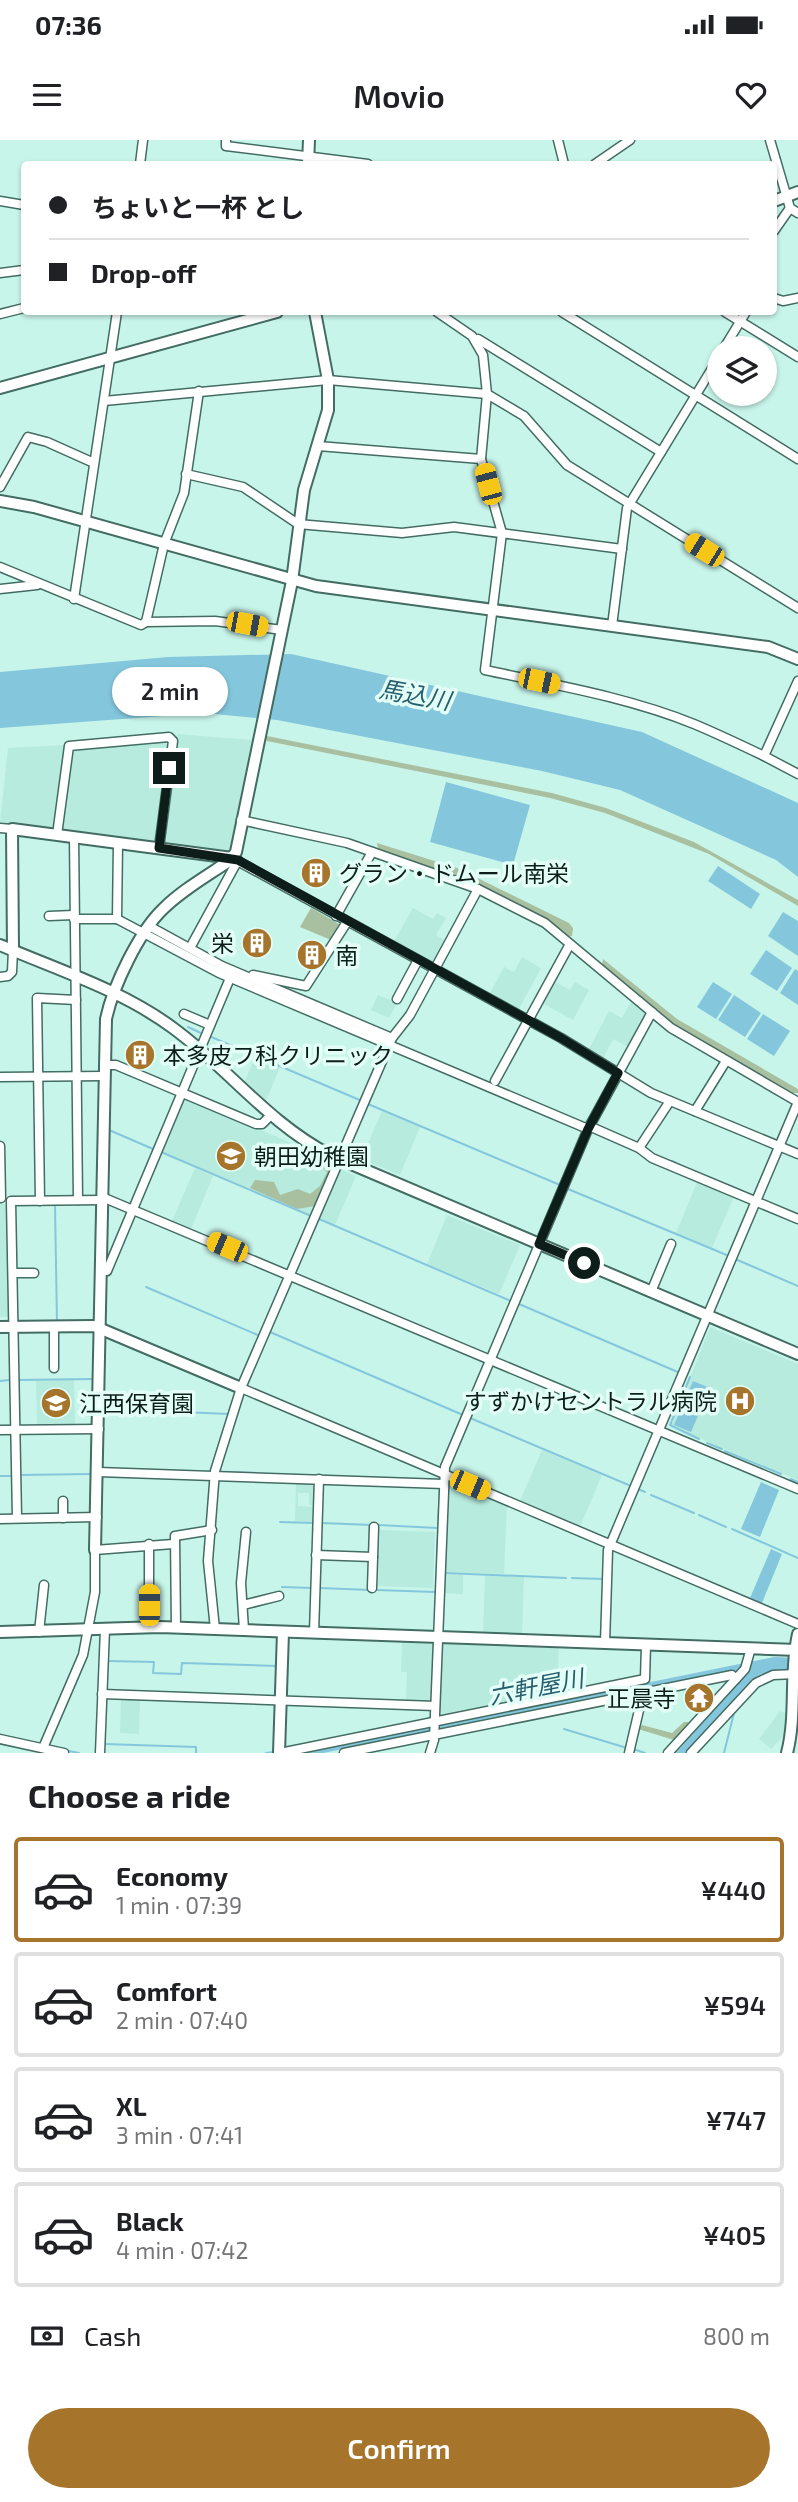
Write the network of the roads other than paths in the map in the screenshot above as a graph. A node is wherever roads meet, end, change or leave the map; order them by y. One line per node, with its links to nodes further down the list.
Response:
1 (143, 140): 8 (street)
2 (226, 140): 7 (street)
3 (309, 140): 7 (street)
4 (558, 140): 9 (street)
5 (630, 140): 10 (street)
6 (770, 140): 11 (street)
7 (308, 160)
8 (140, 161)
9 (563, 161)
10 (599, 161)
11 (777, 161)
12 (777, 162): 16 (street)
13 (798, 192): 16 (street)
14 (0, 201): 15 (street)
15 (21, 204)
16 (791, 206): 17 (street)
17 (777, 227)
18 (21, 270): 19 (street)
19 (0, 273)
20 (798, 298): 21 (street)
21 (777, 299)
22 (21, 310): 23 (street)
23 (0, 314)
24 (117, 315): 34 (street)
25 (266, 315): 34 (street)
26 (316, 315): 37 (street)
27 (441, 315): 32 (street)
28 (567, 315): 41 (street)
29 (730, 315): 31 (street)
30 (744, 315): 31 (street)
31 (741, 322): 33 (street); 35 (street)
32 (472, 336): 40 (street); 44 (street)
33 (732, 336)
34 (110, 357): 38 (street); 42 (street)
35 (798, 357)
36 (707, 377): 41 (street)
37 (328, 380): 39 (street); 40 (street); 43 (street)
38 (0, 388)
39 (199, 391): 42 (street); 48 (street)
40 (487, 394): 45 (street); 51 (street)
41 (696, 395): 44 (street); 46 (street)
42 (104, 401): 47 (street)
43 (318, 446): 45 (street); 53 (street)
44 (661, 452): 51 (street)
45 (481, 459): 54 (street)
46 (798, 459)
47 (94, 463): 49 (street); 52 (street)
48 (186, 474): 53 (street); 55 (street)
49 (0, 487)
50 (0, 501): 52 (street)
51 (630, 503): 56 (street); 62 (street)
52 (86, 522): 55 (street); 61 (street)
53 (298, 524): 54 (street); 58 (street)
54 (502, 533): 56 (street); 63 (street)
55 (164, 544): 58 (street); 64 (street)
56 (622, 549): 65 (street)
57 (0, 568): 59 (street)
58 (292, 581): 63 (street); 66 (street)
59 (40, 585): 60 (street); 61 (street)
60 (0, 589)
61 (74, 599): 64 (street)
62 (798, 608)
63 (492, 611): 65 (street); 69 (street)
64 (146, 622): 66 (street)
65 (612, 626): 67 (street)
66 (280, 636): 71 (street)
67 (798, 659)
68 (798, 681): 69 (street)
69 (764, 756): 70 (street)
70 (798, 774)
71 (242, 820): 78 (street); 79 (street)
72 (0, 828): 73 (street)
73 (12, 829): 74 (street); 90 (street)
74 (57, 835): 75 (street); 77 (street)
75 (74, 837): 76 (street); 83 (street)
76 (118, 843): 77 (street); 84 (street)
77 (159, 848): 79 (street)
78 (372, 852): 80 (street); 82 (street)
79 (235, 859): 82 (street); 86 (street); 89 (street)
80 (478, 889): 87 (street); 92 (street)
81 (49, 916): 83 (street)
82 (336, 916): 85 (street)
83 (74, 917): 84 (street); 95 (street)
84 (117, 919): 86 (street)
85 (347, 922): 91 (street); 96 (street)
86 (147, 930): 89 (street); 93 (street); 97 (street)
87 (570, 944): 100 (street); 102 (street)
88 (0, 945): 90 (street)
89 (190, 948): 93 (street)
90 (13, 950): 94 (street); 95 (street)
91 (418, 960): 92 (street); 98 (street)
92 (435, 970): 102 (street); 104 (street)
93 (232, 974): 96 (street); 103 (street); 104 (street)
94 (0, 977)
95 (74, 977): 97 (street); 99 (street)
96 (248, 977): 104 (street)
97 (113, 994): 105 (street); 107 (street)
98 (397, 999)
99 (76, 1000): 109 (street); 111 (street)
100 (652, 1012): 106 (street); 108 (street)
101 (184, 1014): 103 (street)
102 (528, 1020): 108 (street); 112 (street)
103 (210, 1026): 105 (street)
104 (390, 1041): 118 (street); 123 (street)
105 (200, 1050): 113 (street); 117 (street)
106 (726, 1061): 115 (street); 116 (street)
107 (104, 1070): 109 (street); 113 (street); 125 (street)
108 (618, 1073): 114 (street); 118 (street)
109 (77, 1076): 111 (street); 126 (street)
110 (0, 1077): 111 (street)
111 (38, 1077): 127 (street)
112 (495, 1081)
113 (182, 1093): 117 (street); 129 (street)
114 (670, 1101): 116 (street); 121 (street)
115 (798, 1102): 120 (street)
116 (695, 1111): 120 (street)
117 (270, 1116): 123 (street)
118 (588, 1128): 121 (street); 131 (street)
119 (0, 1146): 124 (street)
120 (779, 1146): 122 (street); 128 (street)
121 (639, 1148): 128 (street)
122 (798, 1154)
123 (340, 1160): 131 (street); 136 (street)
124 (1, 1198)
125 (102, 1198): 126 (street); 129 (street); 133 (street)
126 (78, 1200): 127 (street)
127 (40, 1201): 134 (street)
128 (755, 1201): 130 (street); 138 (street)
129 (134, 1208): 133 (street); 136 (street)
130 (798, 1219)
131 (539, 1244): 137 (street); 144 (street)
132 (671, 1244): 137 (street)
133 (101, 1271): 142 (street)
134 (13, 1273): 135 (street); 141 (street)
135 (34, 1273)
136 (291, 1274): 144 (street); 146 (street)
137 (651, 1292): 138 (street)
138 (708, 1316): 143 (street); 150 (street)
139 (54, 1326): 141 (street); 142 (street); 145 (street)
140 (0, 1327): 141 (street)
141 (14, 1327): 149 (street)
142 (100, 1328): 146 (street); 147 (street)
143 (798, 1354)
144 (490, 1359): 150 (street); 154 (street)
145 (54, 1368)
146 (242, 1388): 152 (street); 154 (street)
147 (99, 1429): 149 (street); 151 (street)
148 (0, 1430): 149 (street)
149 (15, 1430): 159 (street)
150 (659, 1430): 155 (street); 166 (street)
151 (98, 1472): 152 (street); 157 (street)
152 (214, 1476): 153 (street); 162 (street)
153 (319, 1479): 154 (street); 168 (street)
154 (444, 1479): 166 (street); 186 (street)
155 (798, 1489)
156 (63, 1501): 160 (street)
157 (97, 1517): 160 (street); 167 (street)
158 (0, 1518): 159 (street)
159 (17, 1518): 160 (street)
160 (63, 1518)
161 (374, 1527): 169 (street)
162 (212, 1530): 165 (street); 178 (street)
163 (246, 1532): 173 (street)
164 (149, 1544): 165 (street); 167 (street); 175 (street)
165 (173, 1544): 176 (street)
166 (611, 1545): 174 (street); 187 (street)
167 (95, 1550): 179 (street)
168 (316, 1555): 169 (street); 184 (street)
169 (373, 1558): 171 (street)
170 (44, 1585): 182 (street)
171 (372, 1588)
172 (279, 1596): 173 (street)
173 (243, 1605): 180 (street)
174 (798, 1624)
175 (149, 1627): 176 (street); 177 (street)
176 (176, 1628): 178 (street)
177 (105, 1629): 179 (street); 194 (street)
178 (215, 1629): 180 (street)
179 (89, 1630): 182 (street); 200 (street)
180 (244, 1630): 183 (street)
181 (0, 1632): 182 (street)
182 (39, 1632)
183 (283, 1632): 184 (street); 195 (street)
184 (314, 1633): 186 (street)
185 (798, 1634): 190 (street)
186 (438, 1637): 187 (street); 196 (street)
187 (605, 1643): 188 (street)
188 (646, 1644): 189 (street); 197 (street)
189 (751, 1648): 190 (street); 192 (street)
190 (795, 1652): 191 (street)
191 (795, 1674): 208 (street); 209 (street)
192 (736, 1679): 193 (street); 207 (street)
193 (643, 1693): 198 (street); 206 (street)
194 (102, 1694): 195 (street); 202 (street)
195 (281, 1701): 196 (street); 203 (street)
196 (435, 1706): 197 (street)
197 (434, 1723): 198 (street); 203 (street)
198 (434, 1734): 204 (street); 205 (street)
199 (0, 1739): 200 (street)
200 (43, 1748): 201 (street)
201 (64, 1753)
202 (100, 1753)
203 (279, 1753)
204 (344, 1753)
205 (430, 1753)
206 (629, 1753)
207 (668, 1753)
208 (691, 1753)
209 (787, 1753)

